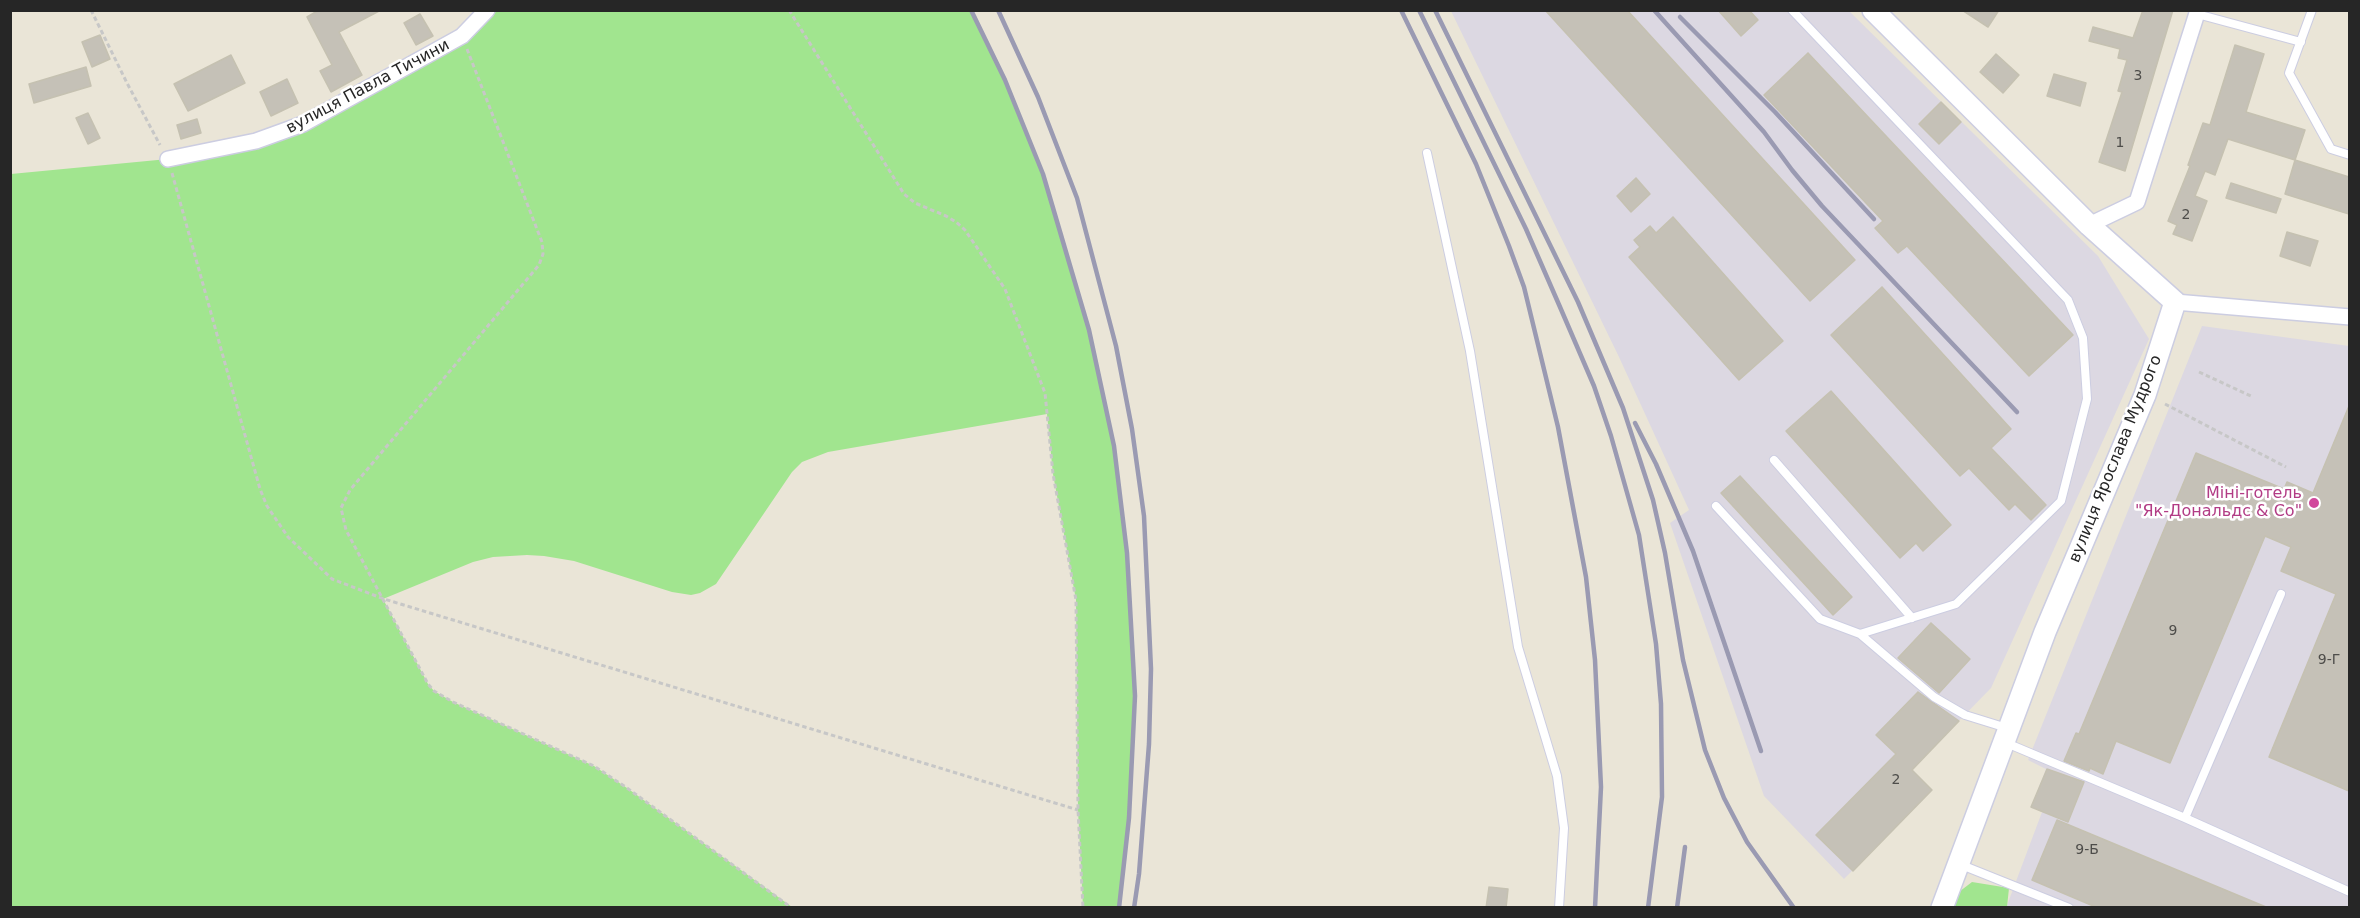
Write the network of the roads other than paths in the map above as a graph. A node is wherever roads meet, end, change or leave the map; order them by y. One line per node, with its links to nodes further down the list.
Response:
1 (487, 10): 9 (street, вулиця Павла Тичини)
2 (1792, 10): 16 (lane)
3 (1873, 10): 10 (street)
4 (2312, 10): 6 (lane)
5 (2198, 12): 6 (lane); 10 (street)
6 (2301, 42): 8 (lane)
7 (1427, 153): 22 (lane)
8 (2349, 155)
9 (168, 159)
10 (2089, 225): 11 (street)
11 (2175, 302): 12 (street); 18 (street, вулиця Ярослава Мудрого)
12 (2349, 317)
13 (1774, 460): 16 (lane)
14 (1716, 506): 17 (lane)
15 (2281, 594): 19 (lane)
16 (1912, 618): 17 (lane)
17 (1860, 634): 18 (lane)
18 (2006, 735): 19 (lane); 20 (street, вулиця Ярослава Мудрого)
19 (2185, 818): 21 (lane)
20 (1958, 863): 23 (street, вулиця Ярослава Мудрого); 24 (lane)
21 (2349, 892)
22 (1559, 908)
23 (1942, 908)
24 (2069, 908)

